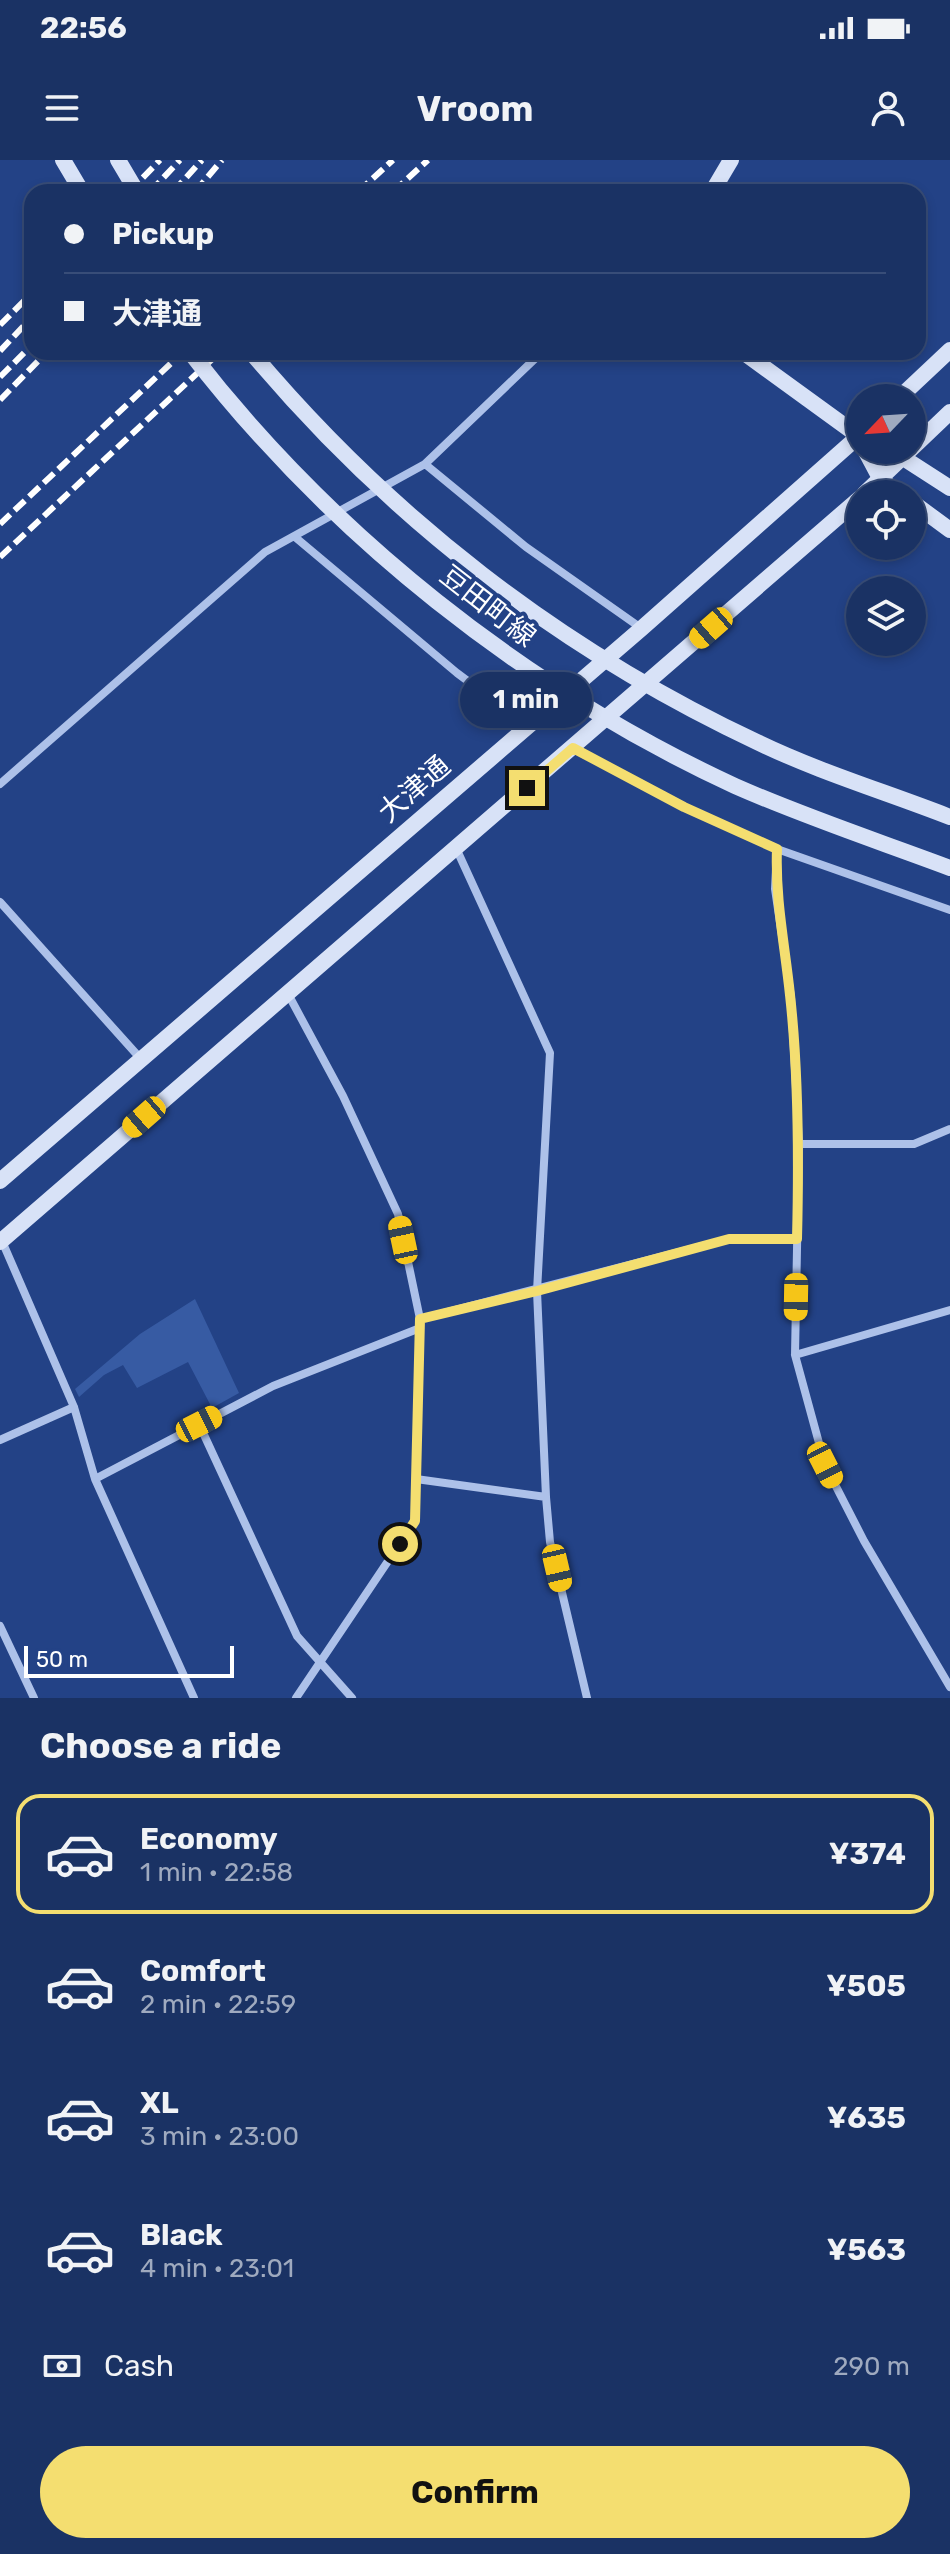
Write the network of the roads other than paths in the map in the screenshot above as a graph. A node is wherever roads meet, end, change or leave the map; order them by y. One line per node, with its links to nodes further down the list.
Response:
1 (63, 160): 4 (street)
2 (118, 160): 5 (street, bridge)
3 (731, 160): 6 (street)
4 (77, 184)
5 (132, 184)
6 (717, 184)
7 (950, 350): 12 (street)
8 (197, 360): 34 (street, 豆田町線, bridge)
9 (258, 360): 31 (street, 豆田町線, bridge)
10 (534, 360): 17 (street)
11 (754, 360): 14 (street)
12 (914, 384)
13 (950, 412): 15 (street)
14 (846, 429)
15 (926, 431)
16 (846, 453): 27 (street, 大津通)
17 (425, 464): 26 (street); 27 (street)
18 (873, 464): 21 (street)
19 (891, 464): 21 (street)
20 (914, 464): 22 (street)
21 (881, 480)
22 (950, 488)
23 (846, 510): 29 (street)
24 (926, 512): 25 (street)
25 (950, 530)
26 (295, 537): 28 (street); 30 (street)
27 (641, 629): 28 (street, 大津通)
28 (528, 726): 38 (street, 大津通)
29 (573, 748): 32 (street); 33 (street)
30 (0, 784)
31 (950, 817)
32 (456, 848): 37 (street); 44 (street)
33 (777, 849): 36 (street); 40 (street)
34 (950, 868)
35 (0, 902): 38 (street)
36 (950, 910)
37 (287, 992): 43 (street); 46 (street)
38 (140, 1058): 41 (street, 大津通)
39 (950, 1129): 40 (street)
40 (799, 1144): 42 (street)
41 (0, 1181)
42 (797, 1239): 44 (street); 47 (street)
43 (1, 1242): 48 (street)
44 (537, 1291): 46 (street); 53 (street)
45 (950, 1310): 47 (street)
46 (420, 1324): 49 (street); 52 (street)
47 (795, 1355): 56 (street)
48 (74, 1407): 50 (street); 51 (street)
49 (199, 1424): 51 (street); 55 (street)
50 (0, 1440)
51 (95, 1479): 58 (street)
52 (416, 1479): 53 (street); 55 (street)
53 (546, 1497): 61 (street)
54 (0, 1626): 57 (street)
55 (322, 1660): 59 (street); 60 (street)
56 (950, 1687)
57 (34, 1698)
58 (194, 1698)
59 (296, 1698)
60 (352, 1698)
61 (587, 1698)

